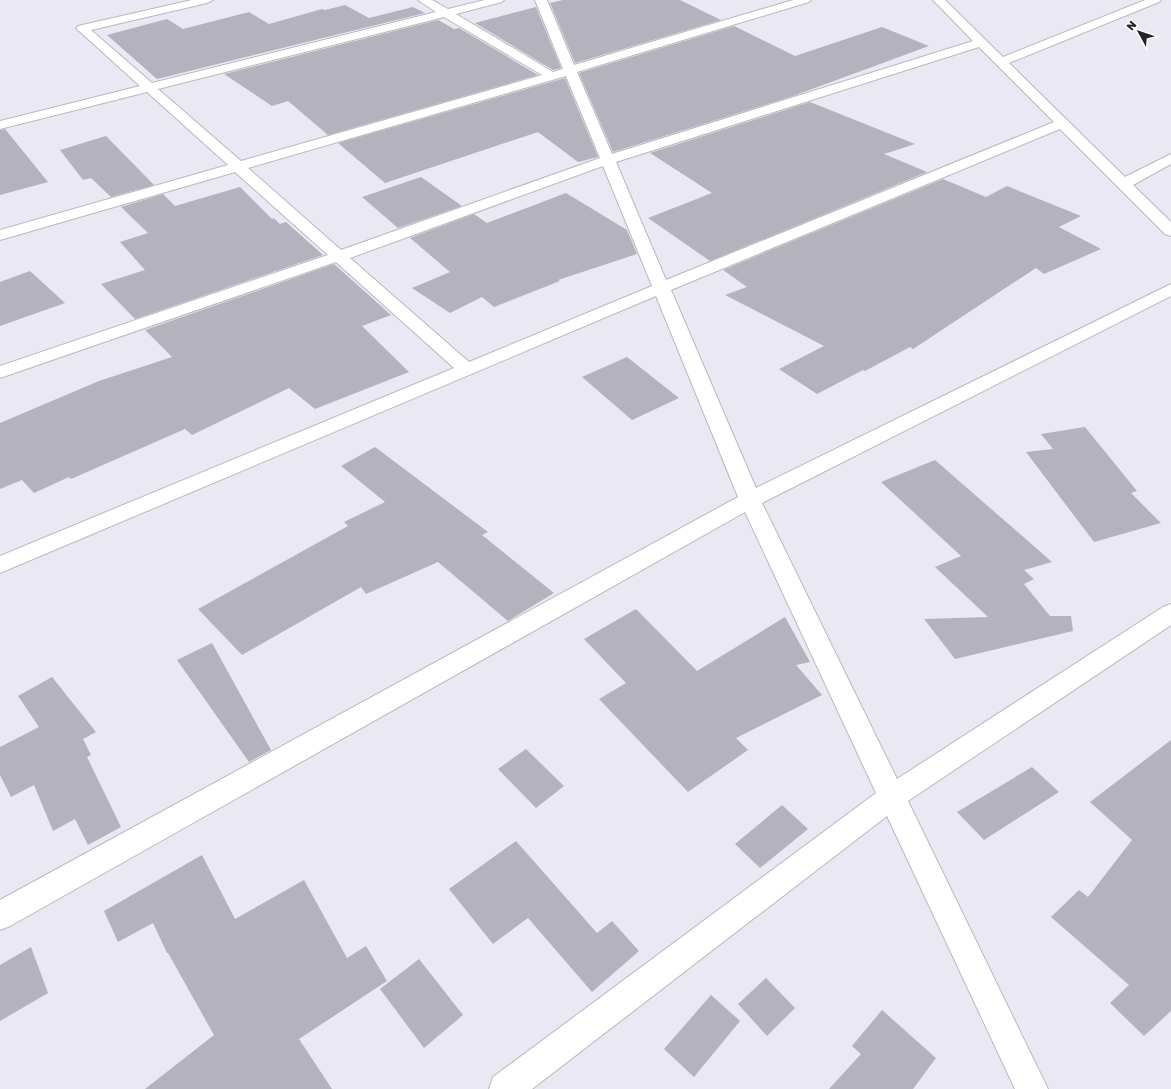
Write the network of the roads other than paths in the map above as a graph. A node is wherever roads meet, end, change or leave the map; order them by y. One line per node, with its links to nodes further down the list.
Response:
1 (207, 0): 12 (street)
2 (424, 0): 8 (street)
3 (498, 0): 8 (street)
4 (540, 0): 11 (street)
5 (805, 0): 11 (street)
6 (938, 0): 9 (street)
7 (1155, 0): 10 (street)
8 (446, 13): 11 (street); 12 (street)
9 (981, 42): 10 (street); 16 (street)
10 (1001, 62): 13 (street)
11 (561, 73): 16 (street); 17 (street)
12 (148, 87): 14 (street); 17 (street)
13 (1062, 123): 18 (street); 22 (street)
14 (0, 125)
15 (1171, 158): 18 (street)
16 (608, 160): 21 (street); 22 (street)
17 (237, 166): 20 (street); 21 (street)
18 (1124, 184): 19 (street)
19 (1171, 231)
20 (0, 235)
21 (339, 256): 24 (street); 25 (street)
22 (662, 288): 24 (street); 26 (street)
23 (1171, 289): 26 (street)
24 (466, 370): 27 (street)
25 (0, 372)
26 (750, 500): 29 (street); 30 (street)
27 (0, 565)
28 (1171, 613): 29 (street)
29 (892, 798): 31 (street); 32 (street)
30 (0, 916)
31 (505, 1089)
32 (1032, 1089)

